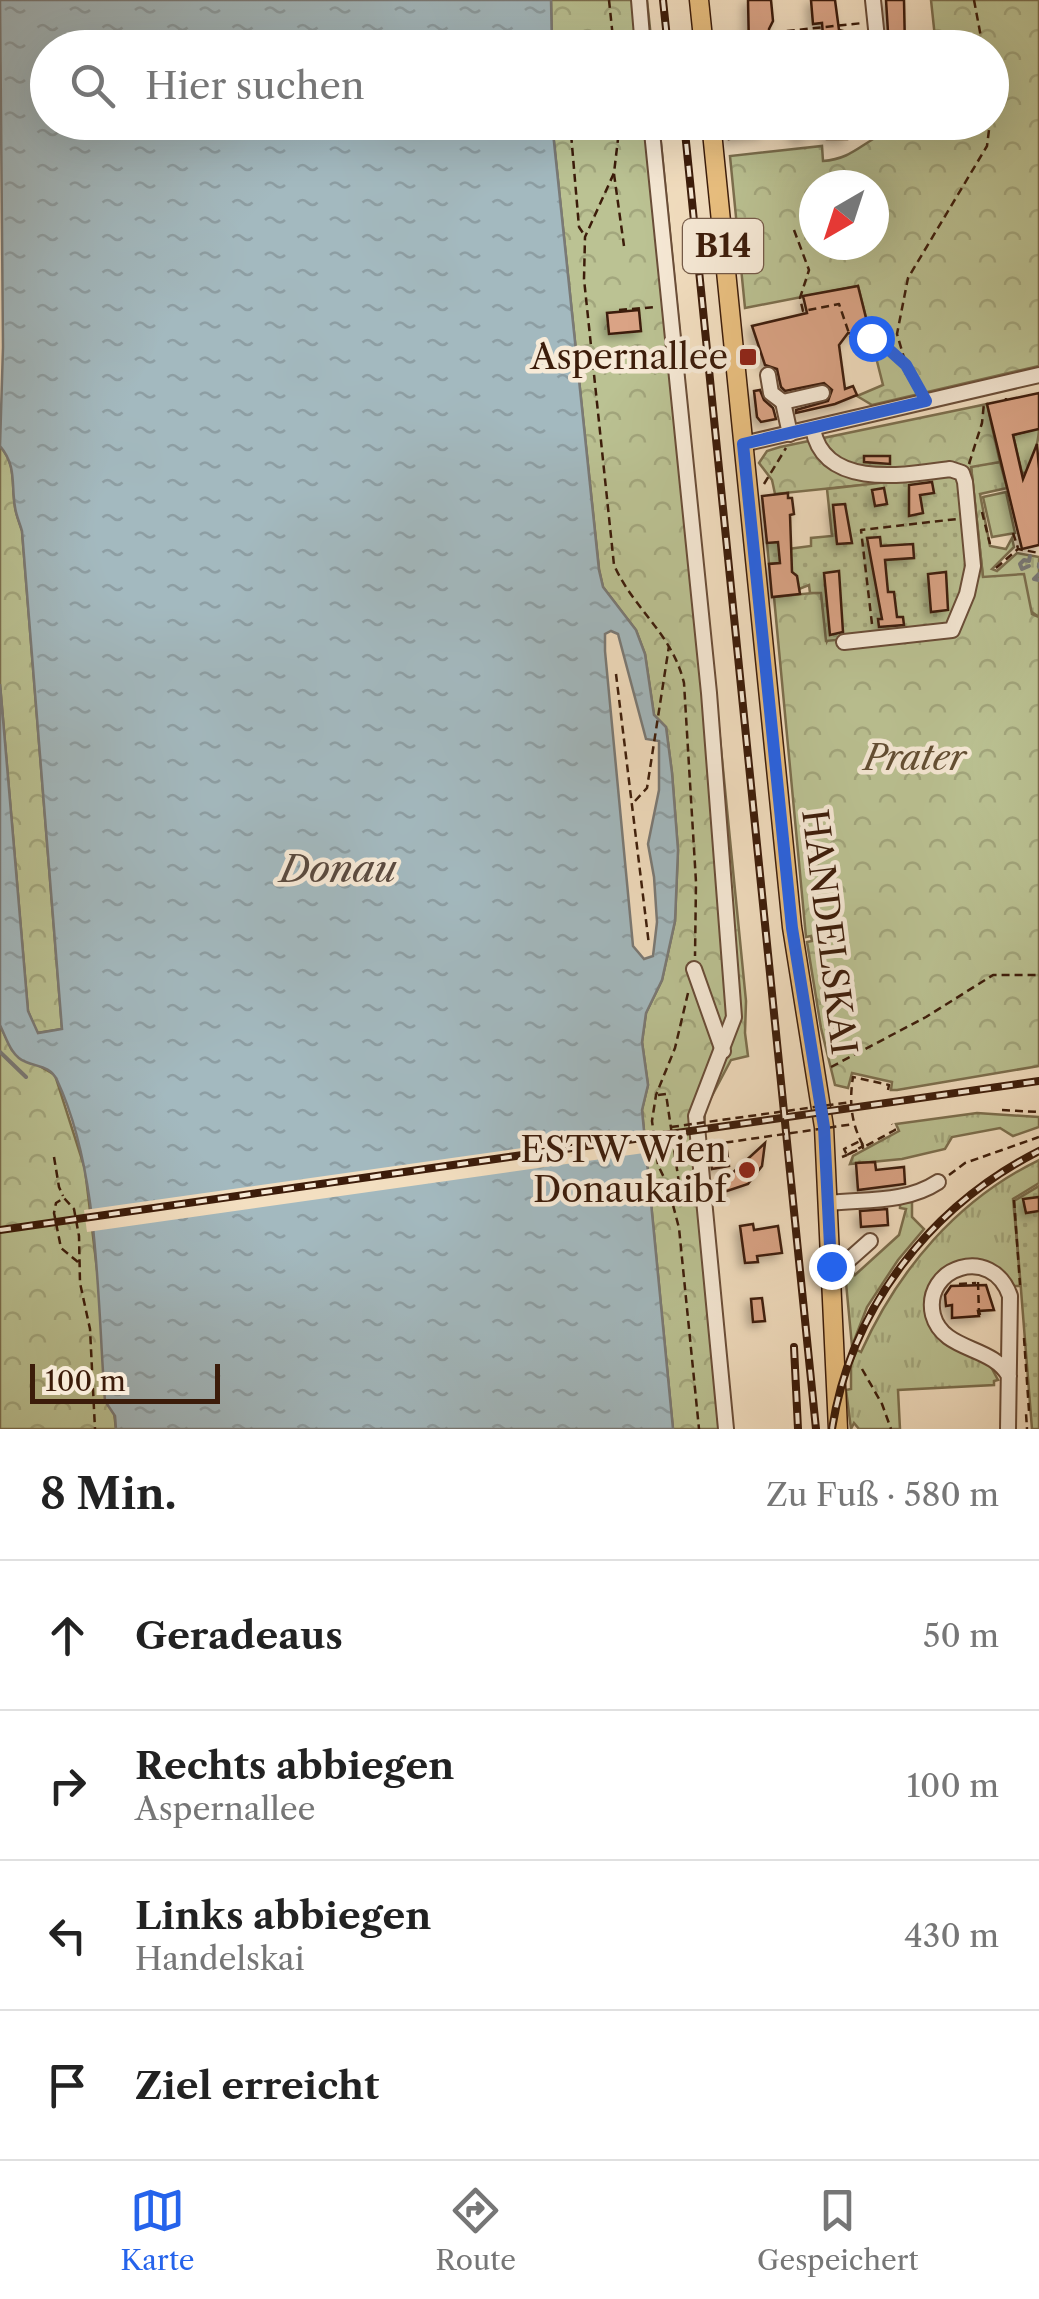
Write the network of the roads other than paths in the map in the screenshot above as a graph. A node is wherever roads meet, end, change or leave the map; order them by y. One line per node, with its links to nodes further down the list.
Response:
1 (639, 0): 4 (street)
2 (699, 0): 5 (main road)
3 (872, 0): 6 (street)
4 (642, 30)
5 (702, 30)
6 (876, 30)
7 (653, 140): 18 (street)
8 (713, 140): 15 (main road, B14)
9 (768, 375): 12 (street)
10 (1039, 375): 13 (street)
11 (822, 393): 12 (street)
12 (783, 402): 14 (street)
13 (813, 428): 14 (street); 16 (street)
14 (790, 438): 15 (street)
15 (743, 444): 20 (main road, HANDELSKAI / B14)
16 (844, 642)
17 (694, 968): 18 (street)
18 (723, 1051): 24 (street)
19 (938, 1182): 20 (street)
20 (829, 1203): 22 (main road, HANDELSKAI / B14)
21 (870, 1241): 22 (street)
22 (831, 1266): 25 (main road, HANDELSKAI / B14)
23 (1008, 1376): 23 (street); 26 (street)
24 (726, 1429)
25 (838, 1429)
26 (1008, 1429)

